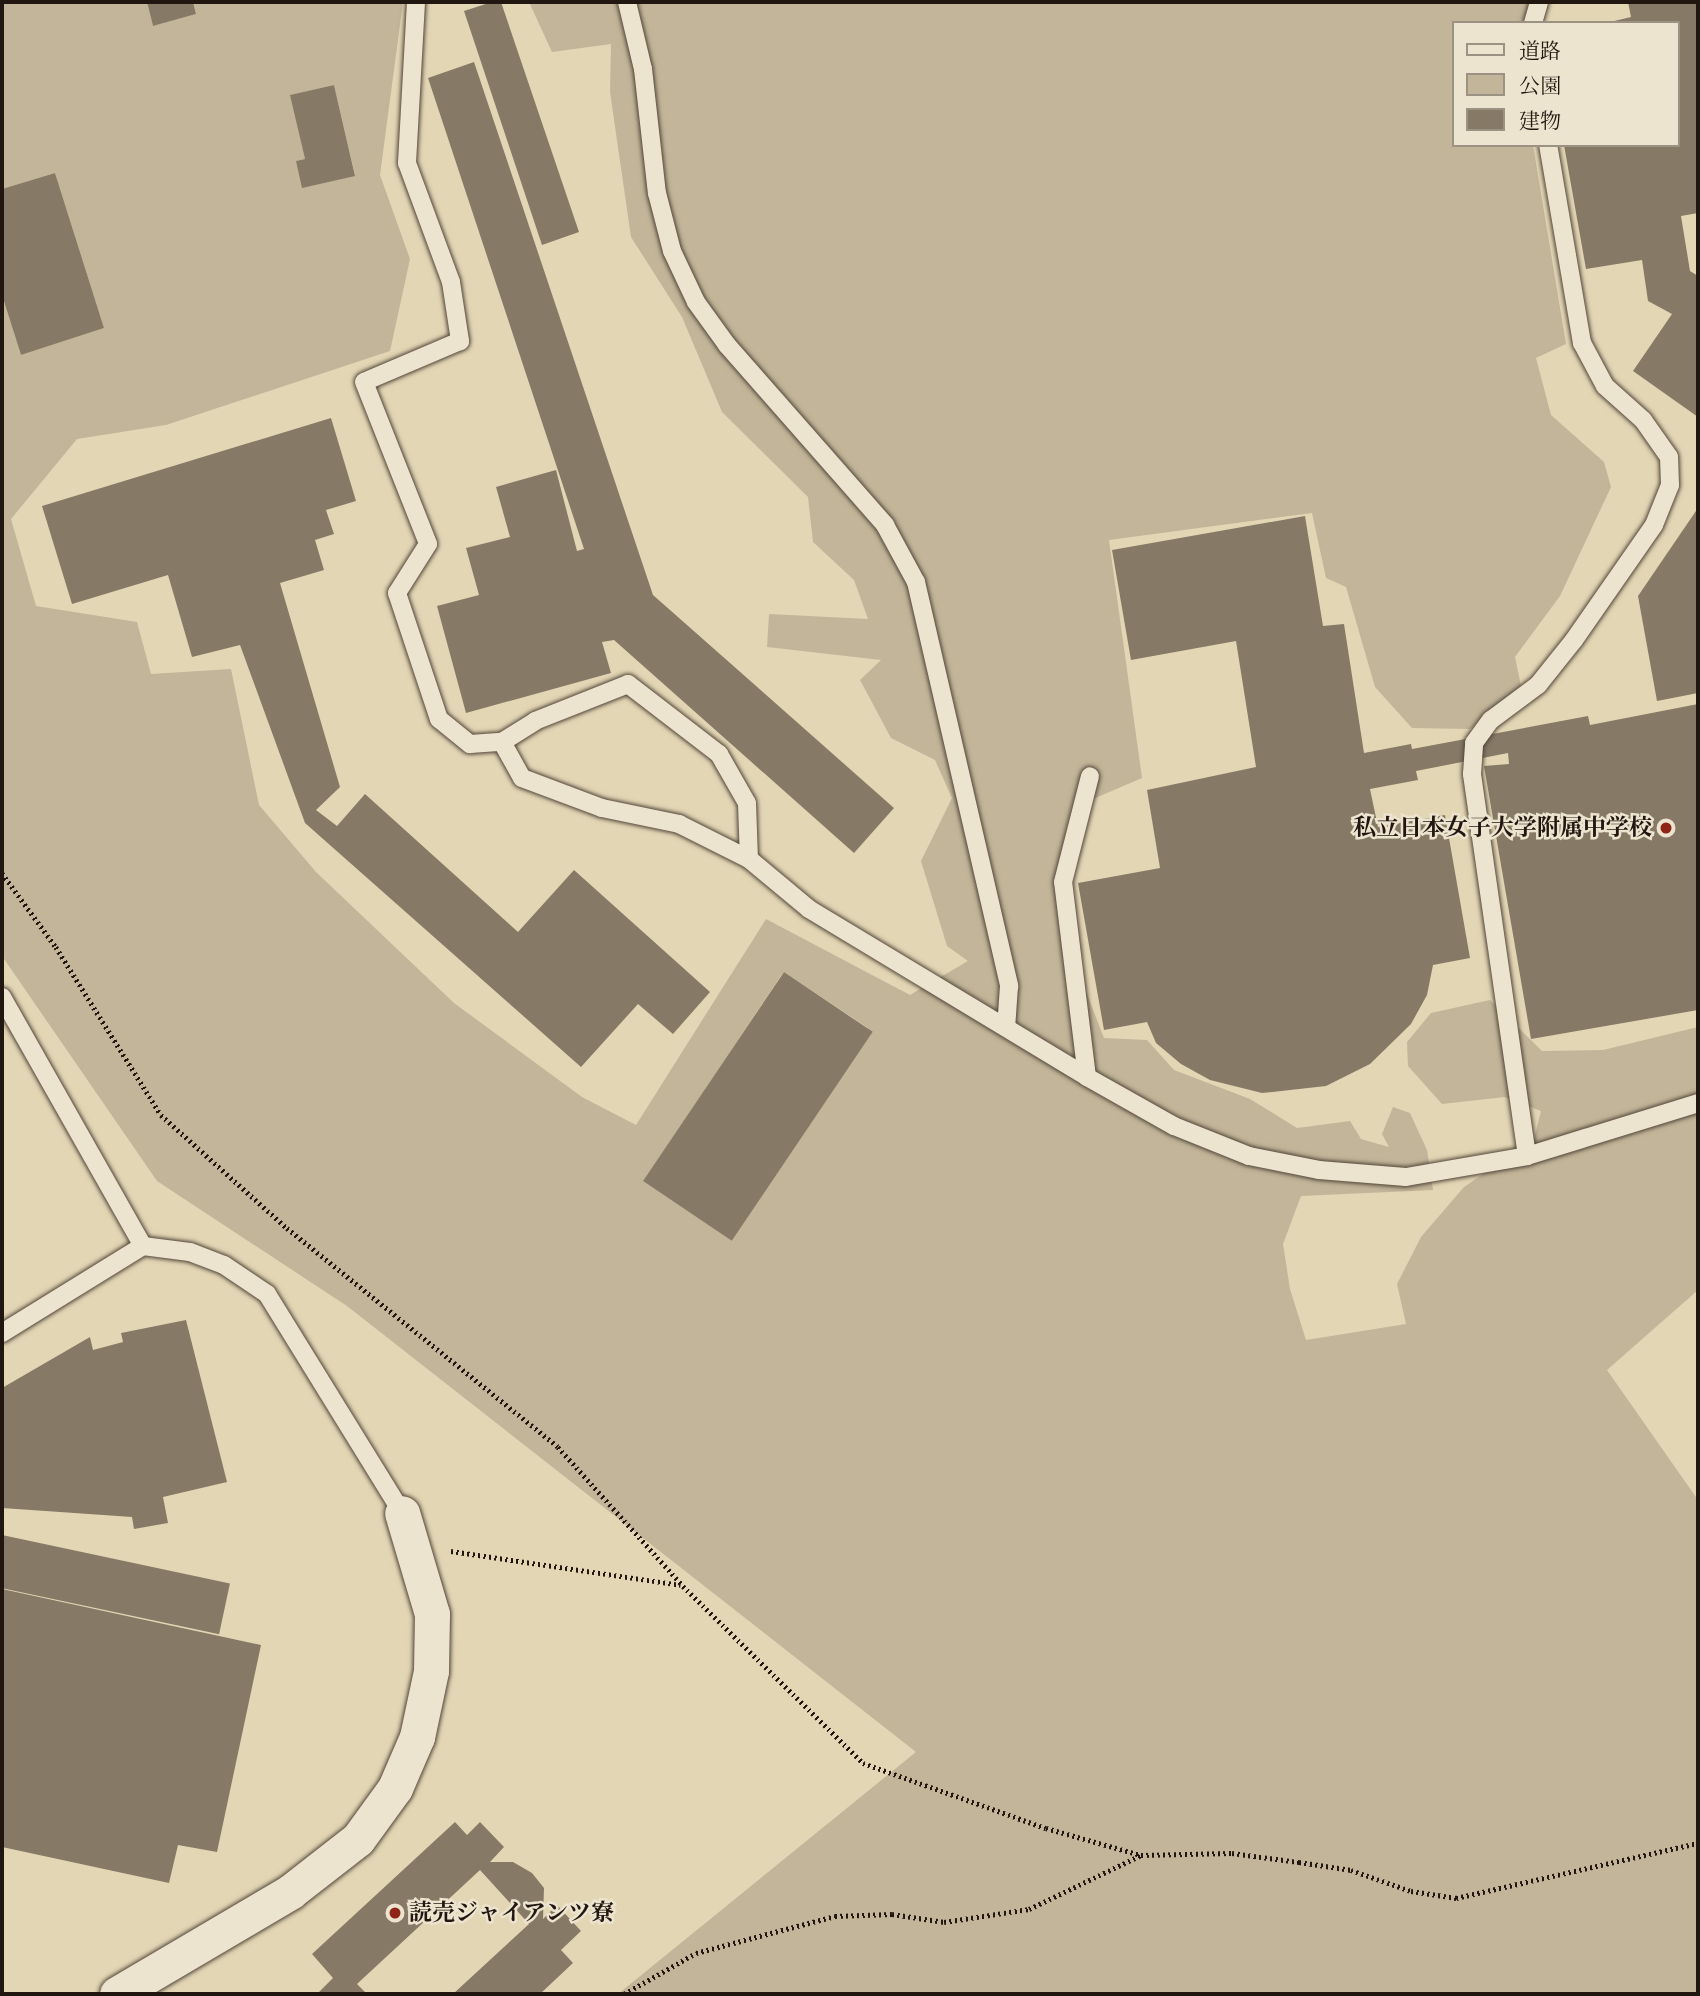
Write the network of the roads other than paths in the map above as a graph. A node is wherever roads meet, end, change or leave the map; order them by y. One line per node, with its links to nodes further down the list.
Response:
1 (416, 2): 6 (lane)
2 (627, 2): 10 (lane)
3 (1539, 2): 4 (lane)
4 (1534, 21)
5 (1548, 147): 13 (lane)
6 (502, 742): 8 (lane); 8 (lane)
7 (1090, 776): 11 (lane)
8 (749, 859): 10 (lane)
9 (2, 997): 14 (lane)
10 (1006, 1025): 11 (lane)
11 (1087, 1077): 13 (lane)
12 (1698, 1103): 13 (lane)
13 (1527, 1156)
14 (143, 1246): 15 (lane); 16 (lane)
15 (2, 1333)
16 (407, 1530): 17 (street)
17 (117, 1994)

